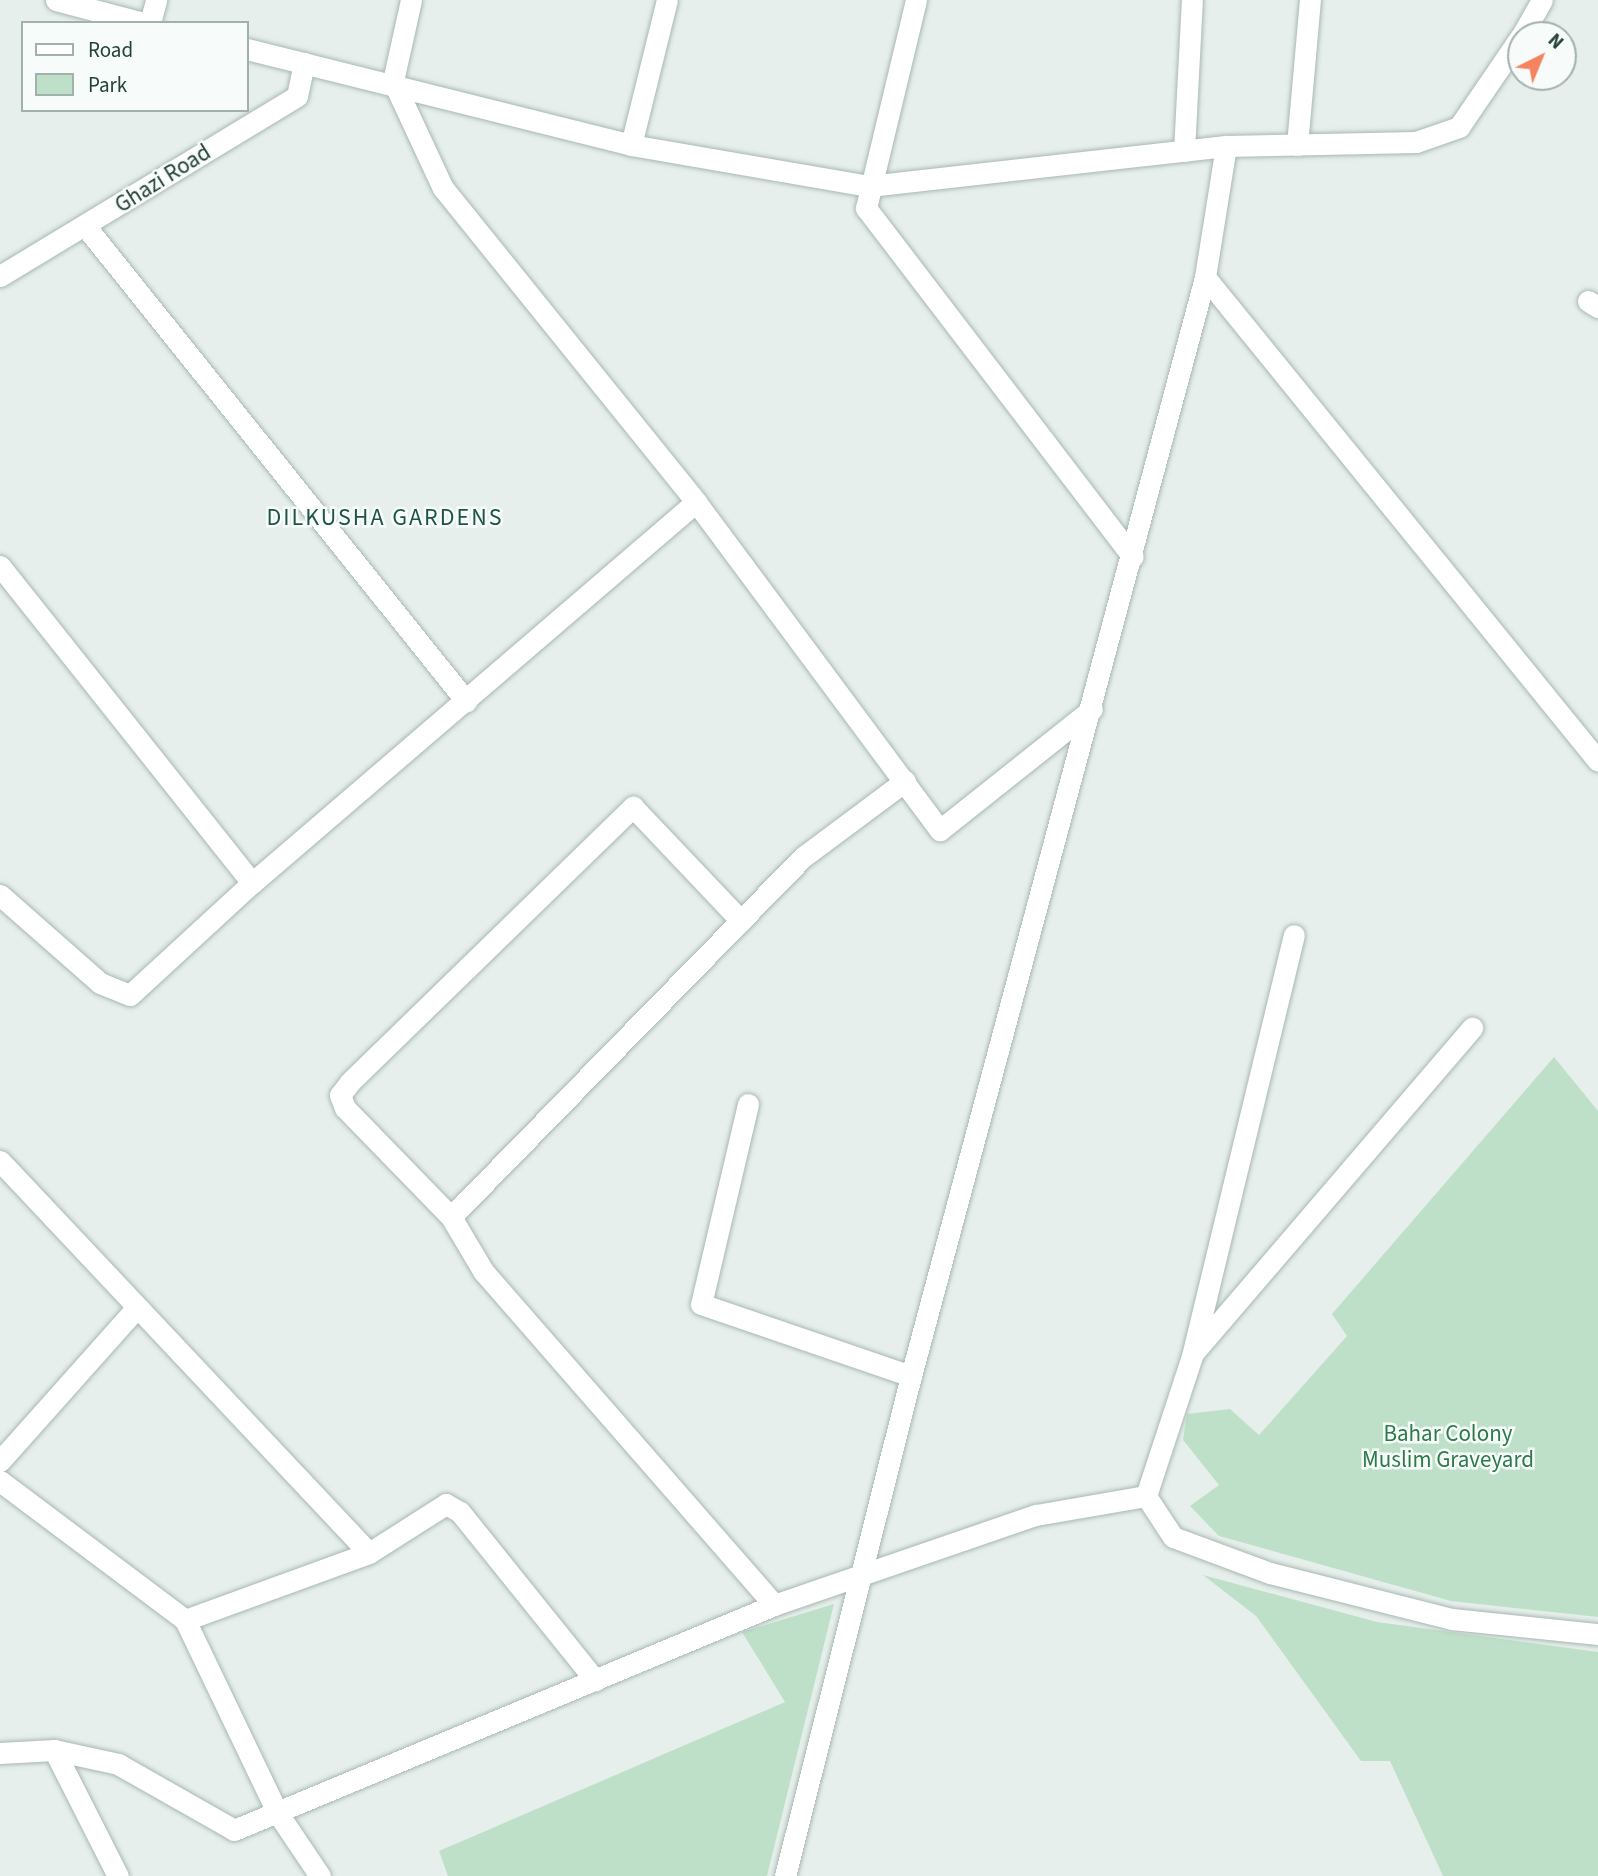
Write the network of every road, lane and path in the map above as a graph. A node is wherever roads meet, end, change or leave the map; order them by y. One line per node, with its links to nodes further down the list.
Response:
1 (56, 0): 9 (street)
2 (156, 0): 10 (street)
3 (411, 0): 15 (street)
4 (667, 0): 16 (street)
5 (916, 0): 20 (street)
6 (1192, 0): 19 (street)
7 (1310, 0): 17 (street)
8 (1542, 0): 11 (street)
9 (135, 21)
10 (151, 21)
11 (1529, 21)
12 (248, 49): 14 (street)
13 (1507, 56): 17 (street)
14 (304, 63): 15 (street); 21 (street, Ghazi Road)
15 (393, 81): 16 (street); 24 (street)
16 (631, 145): 20 (street)
17 (1297, 145): 18 (street)
18 (1226, 146): 19 (street); 23 (street)
19 (1184, 150): 20 (street)
20 (869, 186): 25 (street)
21 (86, 227): 22 (street, Ghazi Road); 27 (street)
22 (0, 276)
23 (1205, 277): 25 (street); 29 (street)
24 (696, 502): 27 (street); 30 (street)
25 (1133, 557): 28 (street)
26 (0, 566): 31 (street)
27 (466, 701): 31 (street)
28 (1092, 709): 30 (street); 41 (street)
29 (1598, 761)
30 (905, 781): 33 (street)
31 (252, 883): 32 (street)
32 (0, 895)
33 (741, 921): 38 (street); 38 (street)
34 (1294, 935): 40 (street)
35 (1472, 1028): 40 (street)
36 (748, 1104): 41 (street)
37 (0, 1161): 39 (street)
38 (451, 1217): 47 (street)
39 (137, 1307): 42 (street); 45 (street)
40 (1192, 1356): 44 (street)
41 (911, 1377): 46 (street)
42 (0, 1461)
43 (0, 1481): 48 (street)
44 (1146, 1496): 46 (street); 49 (street)
45 (369, 1553): 48 (street); 50 (street)
46 (865, 1574): 47 (street); 56 (street)
47 (774, 1605): 50 (street)
48 (185, 1620): 53 (street)
49 (1598, 1634)
50 (595, 1680): 53 (street)
51 (54, 1750): 52 (street); 53 (street); 54 (street)
52 (0, 1753)
53 (277, 1812): 55 (street)
54 (118, 1876)
55 (320, 1876)
56 (785, 1876)

